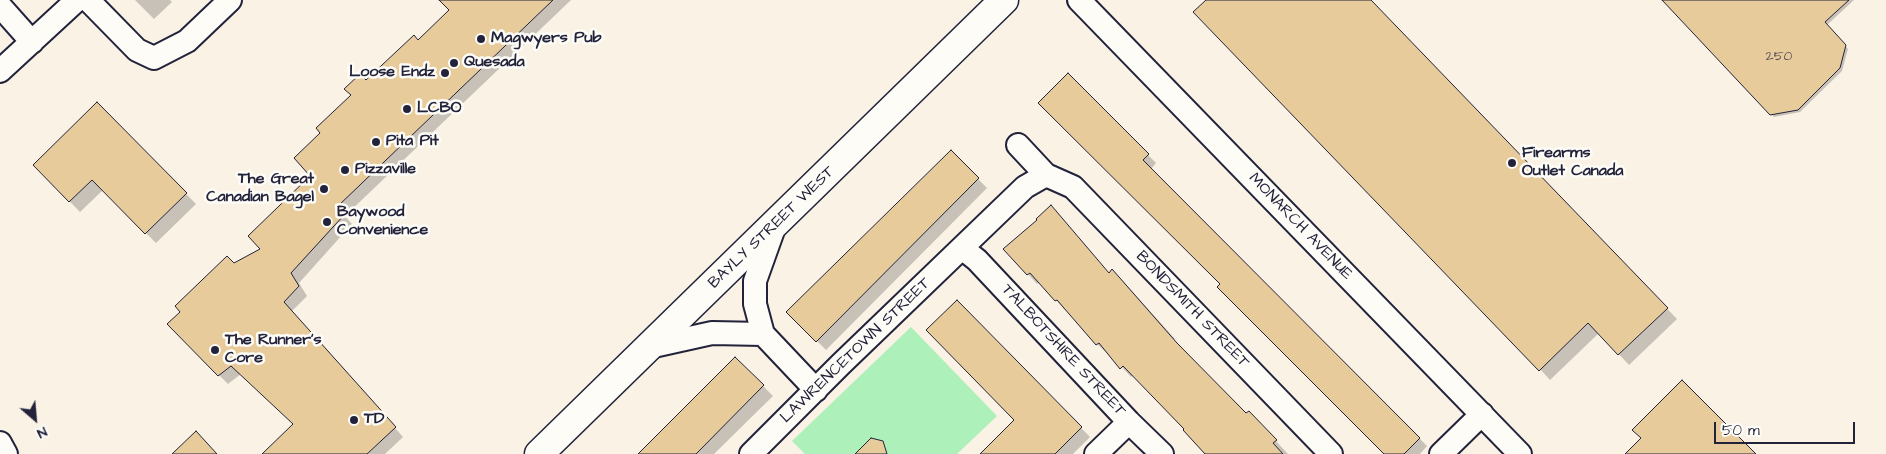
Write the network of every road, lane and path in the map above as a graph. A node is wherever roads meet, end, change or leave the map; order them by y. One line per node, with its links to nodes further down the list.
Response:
1 (77, 0): 7 (street)
2 (88, 0): 3 (street)
3 (230, 0)
4 (1004, 0): 11 (main road, BAYLY STREET WEST)
5 (1079, 0): 16 (street, MONARCH AVENUE)
6 (0, 6): 7 (street)
7 (32, 42): 8 (street)
8 (0, 72)
9 (1018, 144): 10 (street, BONDSMITH STREET)
10 (1046, 175): 12 (street); 24 (street, BONDSMITH STREET)
11 (775, 225): 13 (street); 14 (main road, BAYLY STREET WEST)
12 (962, 248): 15 (street, LAWRENCETOWN STREET); 17 (street, TALBOTSHIRE STREET)
13 (764, 334): 14 (street); 15 (street)
14 (649, 347): 20 (main road, BAYLY STREET WEST)
15 (816, 390): 21 (street, LAWRENCETOWN STREET)
16 (1482, 414): 25 (street); 26 (street, MONARCH AVENUE)
17 (1129, 422): 22 (street); 23 (street, TALBOTSHIRE STREET)
18 (0, 443): 19 (street)
19 (6, 454)
20 (539, 454)
21 (751, 454)
22 (1096, 454)
23 (1162, 454)
24 (1332, 454)
25 (1441, 454)
26 (1520, 454)

